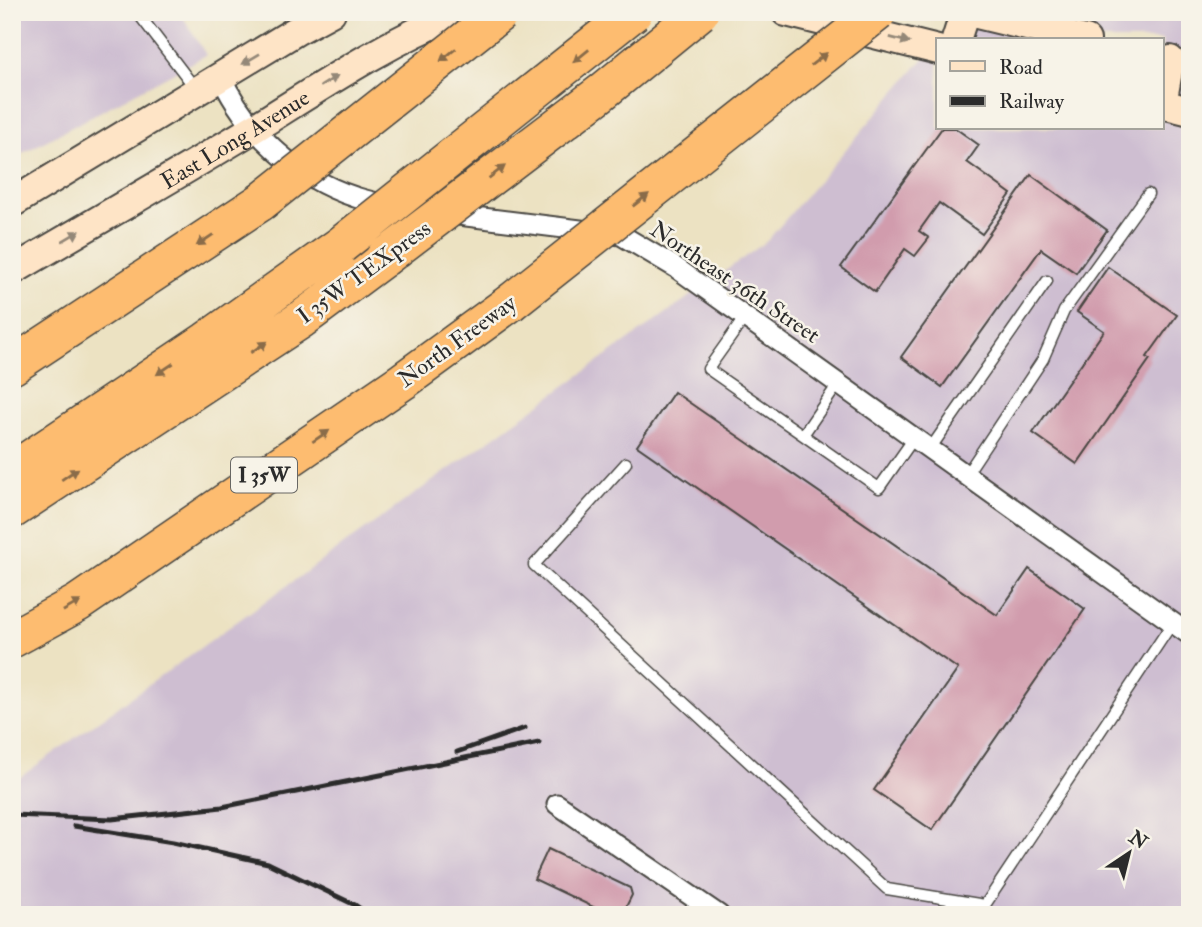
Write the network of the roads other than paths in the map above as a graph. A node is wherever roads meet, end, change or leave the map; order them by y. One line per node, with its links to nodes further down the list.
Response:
1 (137, 12): 15 (lane)
2 (331, 12): 14 (main road, one-way to 14)
3 (461, 12): 19 (main road, East Long Avenue, one-way to 3)
4 (501, 12): 25 (highway, one-way to 25, bridge)
5 (634, 12): 30 (highway, I 35W TEXpress, one-way to 30, bridge)
6 (700, 12): 32 (highway, I 35W TEXpress, one-way to 6, bridge)
7 (786, 12): 12 (main road, one-way to 12)
8 (878, 12): 35 (highway, North Freeway / I 35W, one-way to 8, bridge)
9 (967, 12): 10 (main road); 11 (main road)
10 (957, 38)
11 (1078, 38)
12 (936, 50)
13 (1174, 61): 16 (main road)
14 (221, 77): 15 (main road); 19 (street, Northeast 36th Street)
15 (197, 91): 21 (main road)
16 (1164, 97)
17 (1164, 104): 18 (main road)
18 (1190, 111)
19 (254, 128): 22 (main road, East Long Avenue, one-way to 19); 24 (street, Northeast 36th Street)
20 (1148, 194): 31 (lane)
21 (12, 203)
22 (12, 271)
23 (1047, 281): 28 (lane)
24 (745, 317): 26 (street, Northeast 36th Street); 27 (lane)
25 (12, 366)
26 (838, 384): 27 (lane); 28 (street, Northeast 36th Street)
27 (803, 435): 28 (lane)
28 (922, 443): 31 (street, Northeast 36th Street)
29 (626, 463): 33 (lane)
30 (12, 471)
31 (966, 475): 33 (street, Northeast 36th Street)
32 (12, 510)
33 (1173, 622): 34 (street, Northeast 36th Street)
34 (1190, 635)
35 (12, 639)
36 (557, 804): 37 (street)
37 (719, 915)

